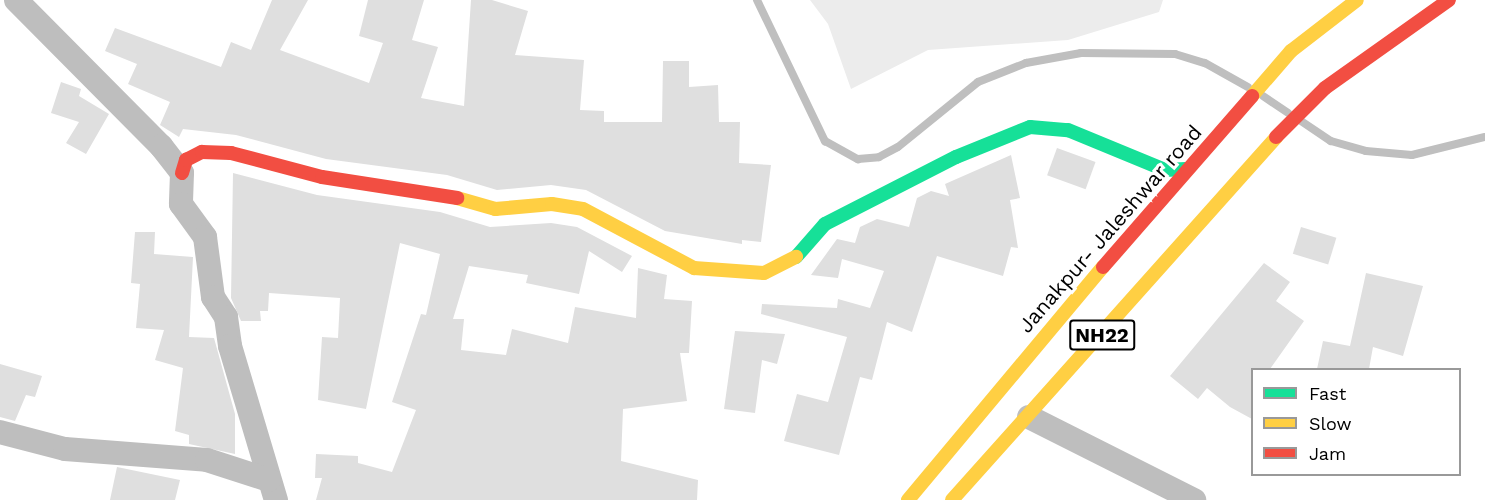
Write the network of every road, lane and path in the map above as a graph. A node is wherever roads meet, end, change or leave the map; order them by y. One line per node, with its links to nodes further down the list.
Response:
1 (16, 0): 5 (street)
2 (1358, 0): 4 (main road, Janakpur- Jaleshwar road / NH22)
3 (1449, 0): 6 (main road, NH22)
4 (1186, 169): 5 (main road); 9 (main road, Janakpur- Jaleshwar road / NH22)
5 (182, 172): 8 (street)
6 (1029, 417): 10 (main road, NH22); 11 (street)
7 (0, 432): 8 (street)
8 (273, 490)
9 (908, 500)
10 (952, 500)
11 (1194, 500)

